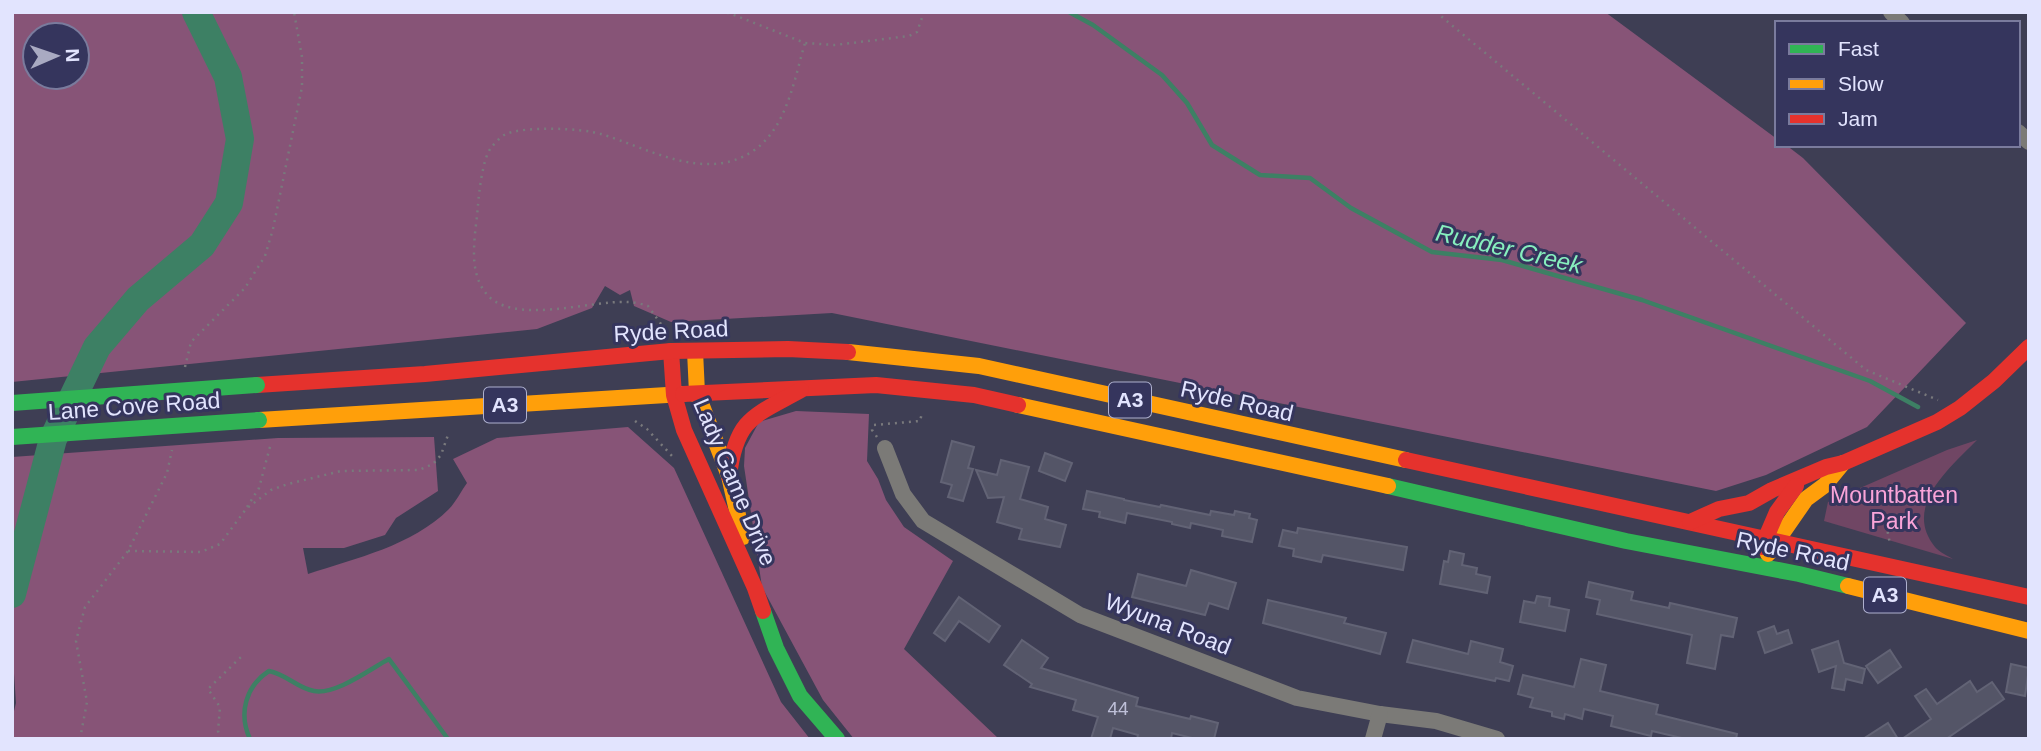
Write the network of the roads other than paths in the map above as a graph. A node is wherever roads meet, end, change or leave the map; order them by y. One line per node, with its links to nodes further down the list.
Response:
1 (2029, 347): 12 (main road)
2 (671, 351): 3 (main road, Ryde Road / A3); 4 (main road, Ryde Road / A3); 7 (main road, Lady Game Drive)
3 (695, 351): 6 (main road, Lady Game Drive); 15 (main road, Ryde Road / A3)
4 (257, 385): 8 (main road, Lane Cove Road / A3, bridge)
5 (807, 387): 6 (main road, Ryde Road / A3); 13 (main road); 17 (main road, Ryde Road / A3)
6 (697, 393): 7 (main road, Ryde Road / A3); 13 (main road, Lady Game Drive)
7 (674, 395): 9 (main road, Ryde Road / A3); 18 (main road, Lady Game Drive)
8 (12, 403)
9 (259, 420): 10 (main road, Lane Cove Road / A3, bridge)
10 (12, 438)
11 (885, 448): 21 (street, Wyuna Road)
12 (1843, 463): 14 (main road); 16 (main road)
13 (729, 476): 18 (main road, Lady Game Drive)
14 (1802, 478): 15 (main road); 16 (main road)
15 (1690, 522): 16 (main road, Ryde Road / A3)
16 (1772, 539): 17 (main road); 19 (main road, Ryde Road / A3)
17 (1756, 564): 20 (main road, Ryde Road / A3)
18 (755, 588): 22 (main road, Lady Game Drive)
19 (2029, 597)
20 (2029, 631)
21 (1380, 714): 23 (street); 24 (street, Wyuna Road)
22 (837, 739)
23 (1373, 739)
24 (1497, 739)

